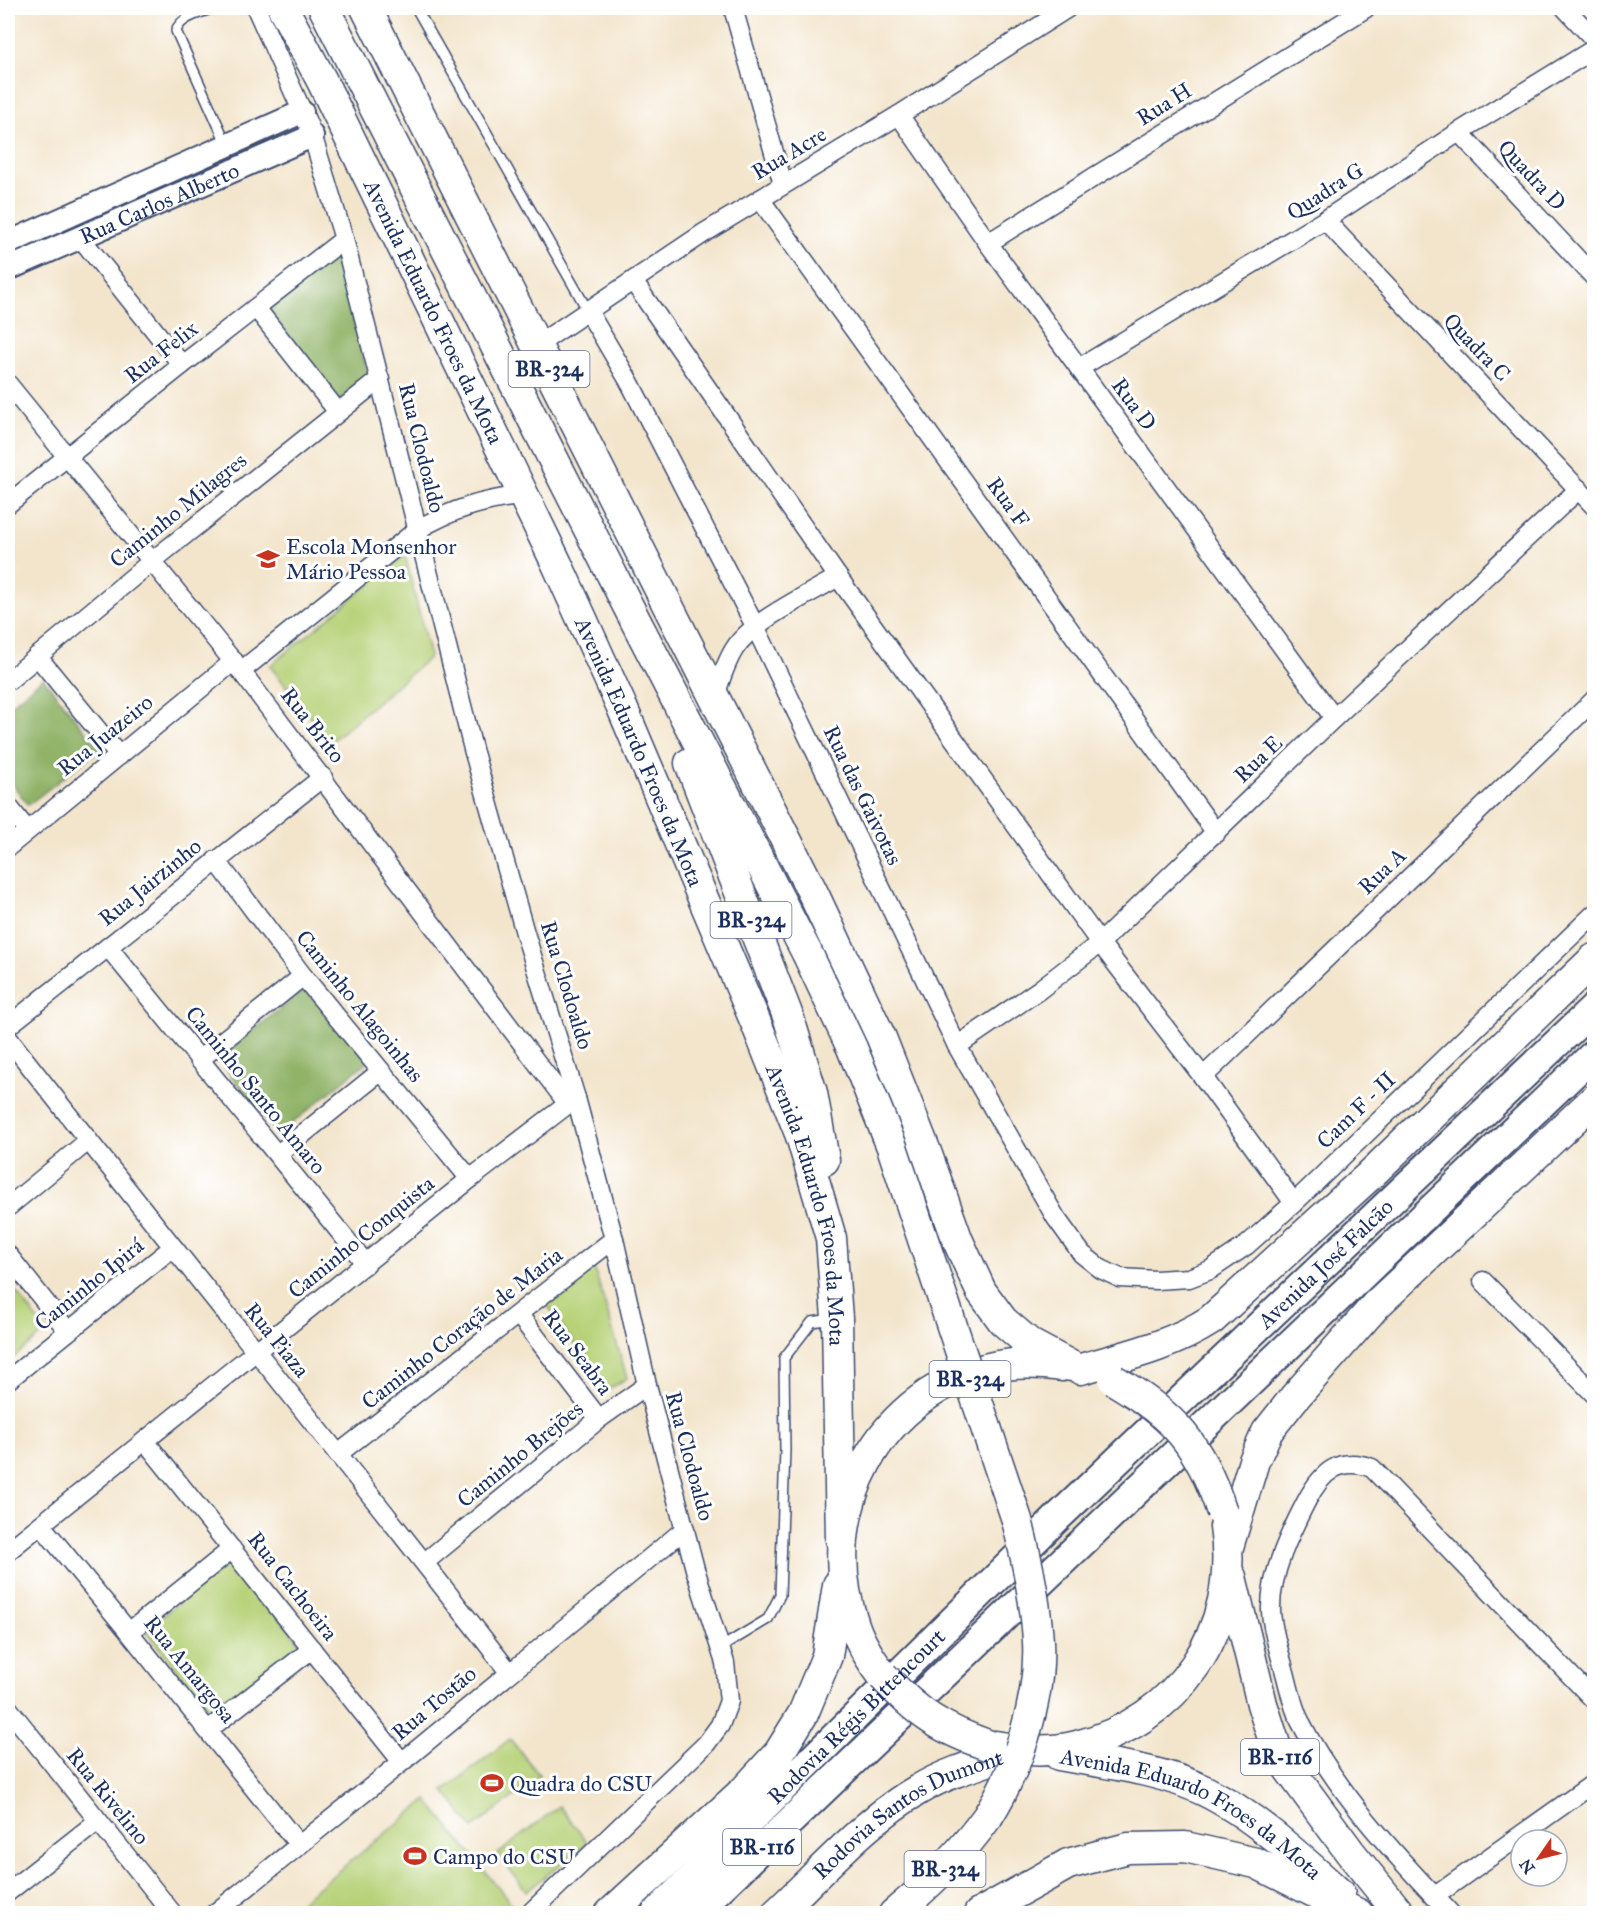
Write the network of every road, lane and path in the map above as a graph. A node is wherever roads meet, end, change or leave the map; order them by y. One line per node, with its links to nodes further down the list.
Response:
1 (214, 8): 17 (lane)
2 (256, 8): 13 (street, Rua Clodoaldo)
3 (283, 8): 38 (highway, Avenida Eduardo Froes da Mota)
4 (324, 8): 44 (highway, Avenida Eduardo Froes da Mota / BR-324)
5 (366, 8): 30 (highway, Avenida Eduardo Froes da Mota / BR-324)
6 (416, 8): 29 (lane)
7 (734, 8): 18 (street)
8 (1068, 8): 14 (street, Rua Acre)
9 (1366, 8): 24 (street, Rua H)
10 (1565, 8): 11 (street)
11 (1594, 39)
12 (1594, 49): 15 (street, Quadra G)
13 (302, 112): 16 (street, Rua Clodoaldo); 17 (street, Rua Carlos Alberto)
14 (899, 115): 18 (street, Rua Acre); 24 (street, Rua D)
15 (1459, 132): 20 (street, Quadra G); 26 (street, Quadra D)
16 (312, 136): 21 (street, Rua Carlos Alberto); 22 (street, Rua Clodoaldo)
17 (228, 145): 23 (street, Rua Carlos Alberto)
18 (783, 184): 19 (street, Rua Acre)
19 (760, 199): 27 (street, Rua Acre); 56 (street, Rua F)
20 (1325, 220): 32 (street, Quadra G); 37 (street, Quadra C)
21 (80, 237): 25 (street, Rua Carlos Alberto); 31 (street)
22 (344, 239): 28 (street, Rua Felix); 33 (street, Rua Clodoaldo)
23 (8, 243)
24 (988, 243): 32 (street, Rua D)
25 (8, 269)
26 (1594, 277)
27 (633, 281): 29 (street, Rua Acre); 43 (street)
28 (256, 308): 31 (street, Rua Felix); 35 (street)
29 (588, 311): 30 (street, Rua Acre); 45 (street, Rua das Gaivotas)
30 (537, 345): 49 (highway, Avenida Eduardo Froes da Mota / BR-324)
31 (182, 365): 36 (street, Rua Felix)
32 (1079, 368): 51 (street, Rua D)
33 (380, 379): 35 (street, Caminho Milagres); 41 (street, Rua Clodoaldo)
34 (8, 384): 36 (street, Rua Brito)
35 (338, 412): 42 (street, Caminho Milagres)
36 (68, 458): 39 (street, Rua Felix); 42 (street, Rua Brito)
37 (1579, 489): 40 (street, Quadra C); 51 (street, Rua E)
38 (523, 495): 41 (street, Rua Juazeiro); 79 (highway, Avenida Eduardo Froes da Mota)
39 (8, 504)
40 (1594, 506)
41 (417, 530): 47 (street, Rua Juazeiro); 73 (street, Rua Clodoaldo)
42 (151, 562): 46 (street, Caminho Milagres); 47 (street, Rua Brito)
43 (838, 577): 45 (street); 60 (street)
44 (631, 612): 79 (highway, BR-324); 127 (highway, BR-324, bridge)
45 (755, 626): 49 (street); 67 (street, Rua das Gaivotas)
46 (37, 656): 48 (street, Caminho Milagres); 52 (street)
47 (238, 666): 52 (street, Rua Juazeiro); 53 (street, Rua Brito)
48 (8, 681)
49 (714, 699): 90 (highway, Avenida Eduardo Froes da Mota / BR-324)
50 (1594, 700): 71 (street, Rua A)
51 (1334, 718): 56 (street, Rua E)
52 (119, 756): 55 (street, Rua Juazeiro)
53 (323, 777): 58 (street, Rua Jairzinho); 73 (street, Rua Brito)
54 (8, 806): 55 (street)
55 (27, 830): 57 (street, Rua Juazeiro)
56 (1216, 833): 60 (street, Rua E)
57 (8, 847)
58 (216, 860): 61 (street, Rua Jairzinho); 63 (street, Caminho Alagoinhas)
59 (1594, 914): 77 (street, Cam F - II)
60 (1100, 943): 67 (street, Rua E); 71 (street)
61 (108, 947): 65 (street, Rua Jairzinho); 69 (street, Caminho Santo Amaro)
62 (1594, 959): 90 (highway)
63 (303, 976): 69 (street); 70 (street, Caminho Alagoinhas)
64 (1594, 1008): 97 (main road, Avenida José Falcão)
65 (8, 1026)
66 (8, 1038): 74 (street, Rua Piaza)
67 (957, 1046): 84 (street, Rua das Gaivotas)
68 (1594, 1054): 100 (main road, Avenida José Falcão)
69 (199, 1060): 75 (street, Caminho Santo Amaro)
70 (380, 1072): 75 (street); 76 (street, Caminho Alagoinhas)
71 (1203, 1077): 77 (street)
72 (1594, 1100): 104 (highway)
73 (572, 1101): 76 (street, Caminho Conquista); 80 (street, Rua Clodoaldo)
74 (88, 1141): 78 (street); 81 (street, Rua Piaza)
75 (278, 1154): 83 (street, Caminho Santo Amaro)
76 (470, 1179): 83 (street, Caminho Conquista)
77 (1294, 1203): 84 (street, Cam F - II)
78 (8, 1207)
79 (831, 1238): 87 (highway, Avenida Eduardo Froes da Mota / BR-324)
80 (614, 1239): 86 (street, Caminho Coração de Maria); 92 (street, Rua Clodoaldo)
81 (172, 1248): 88 (street, Caminho Ipirá); 89 (street, Rua Piaza)
82 (8, 1255): 88 (street)
83 (366, 1264): 89 (street, Caminho Conquista)
84 (1120, 1278)
85 (1484, 1281): 93 (street)
86 (519, 1315): 94 (street, Rua Seabra); 96 (street, Caminho Coração de Maria)
87 (837, 1318): 103 (highway, Avenida Eduardo Froes da Mota / BR-324); 107 (lane)
88 (68, 1331): 91 (street, Caminho Ipirá)
89 (256, 1352): 95 (street, Caminho Conquista); 96 (street, Rua Piaza)
90 (1076, 1368): 103 (highway, Avenida Eduardo Froes da Mota); 104 (highway, Avenida Eduardo Froes da Mota, bridge)
91 (8, 1380)
92 (647, 1385): 94 (street, Caminho Brejões); 99 (street, Rua Clodoaldo)
93 (1594, 1394)
94 (599, 1419): 105 (street, Caminho Brejões)
95 (145, 1441): 98 (street, Caminho Conquista); 101 (street, Rua Cachoeira)
96 (338, 1454): 105 (street, Rua Piaza)
97 (1057, 1518): 124 (main road, Rodovia Régis Bittencourt / BR-116)
98 (41, 1525): 102 (street, Caminho Conquista); 106 (street, Rua Amargosa)
99 (685, 1529): 107 (street, Rua Clodoaldo); 109 (street, Rua Tostão)
100 (1086, 1538): 125 (main road, Rodovia Régis Bittencourt / BR-116)
101 (232, 1549): 106 (street); 108 (street, Rua Cachoeira)
102 (8, 1551)
103 (841, 1553): 113 (highway, Avenida Eduardo Froes da Mota, bridge); 123 (highway, BR-116)
104 (1228, 1557): 113 (highway, Avenida Eduardo Froes da Mota); 130 (highway, Avenida Eduardo Froes da Mota / BR-116)
105 (425, 1562): 109 (street, Rua Piaza)
106 (129, 1632): 112 (street, Rua Amargosa)
107 (720, 1648): 122 (street, Rua Clodoaldo)
108 (312, 1649): 112 (street); 114 (street, Rua Cachoeira)
109 (509, 1672): 114 (street, Rua Tostão)
110 (1594, 1700): 119 (street)
111 (10, 1716): 116 (street, Rua Rivelino)
112 (208, 1730): 117 (street, Rua Amargosa)
113 (1030, 1751): 126 (highway, Rodovia Santos Dumont / BR-116); 129 (highway, Avenida Eduardo Froes da Mota / BR-116)
114 (402, 1762): 117 (street, Rua Tostão)
115 (1594, 1784): 119 (street)
116 (98, 1821): 118 (street); 120 (street, Rua Rivelino)
117 (299, 1845): 121 (street, Rua Tostão)
118 (8, 1892)
119 (1435, 1896): 131 (street)
120 (172, 1914)
121 (214, 1914)
122 (529, 1914)
123 (610, 1914)
124 (655, 1914)
125 (693, 1914)
126 (776, 1914)
127 (894, 1914)
128 (979, 1914): 129 (highway)
129 (1360, 1914)
130 (1400, 1914)
131 (1451, 1914)

